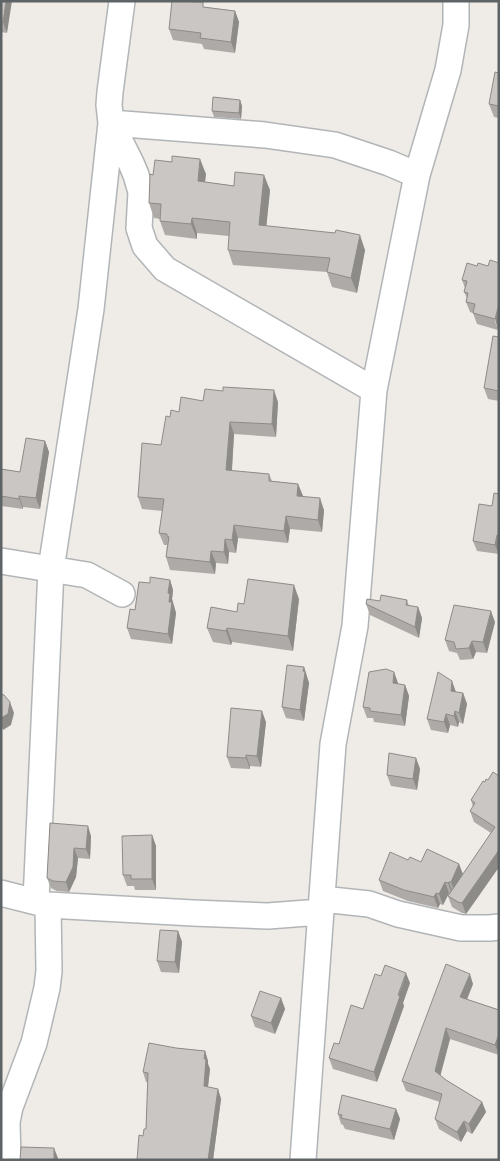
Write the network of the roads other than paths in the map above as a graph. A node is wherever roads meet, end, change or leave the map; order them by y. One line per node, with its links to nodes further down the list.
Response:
1 (122, 1): 3 (street)
2 (456, 1): 4 (street)
3 (111, 123): 4 (street); 5 (street); 7 (street)
4 (417, 174): 5 (street)
5 (374, 390): 11 (street)
6 (1, 561): 7 (street)
7 (52, 569): 8 (street); 10 (street)
8 (122, 594)
9 (1, 893): 10 (street)
10 (42, 903): 11 (street); 13 (street)
11 (321, 905): 12 (street); 14 (street)
12 (499, 927)
13 (8, 1160)
14 (303, 1160)

